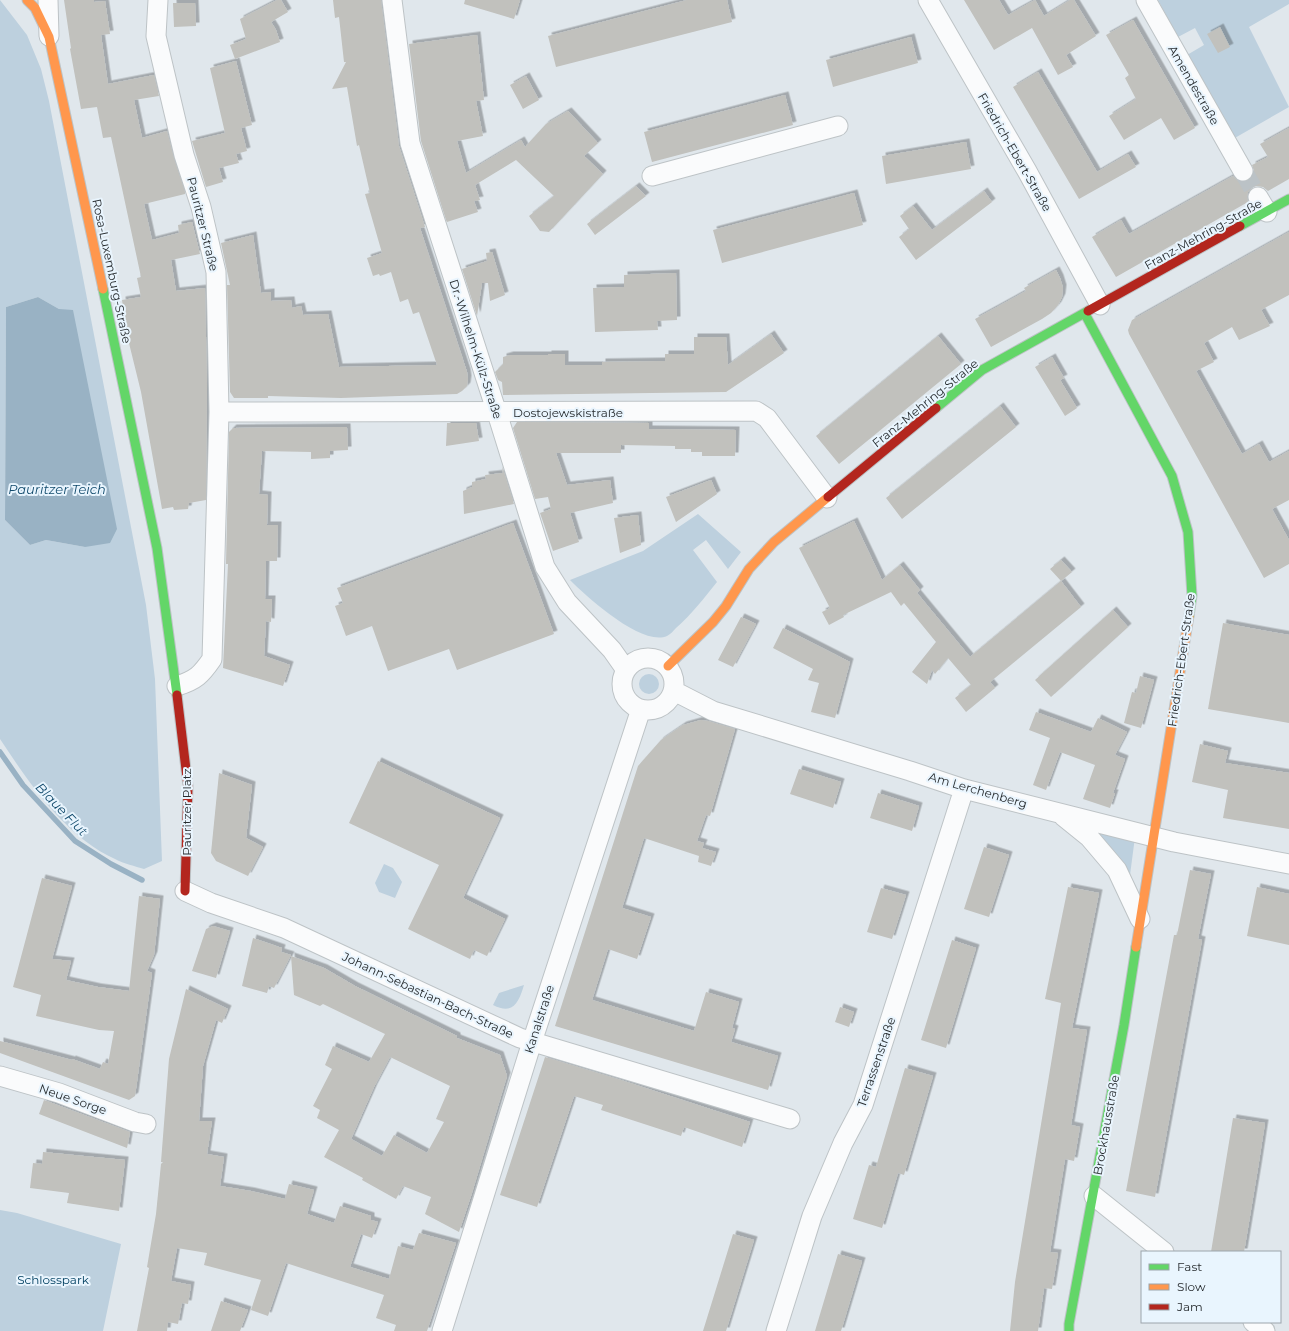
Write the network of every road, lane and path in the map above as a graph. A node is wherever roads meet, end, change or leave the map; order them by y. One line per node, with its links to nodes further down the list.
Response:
1 (27, 0): 7 (street, Rosa-Luxemburg-Straße)
2 (48, 0): 7 (street)
3 (158, 0): 13 (street, Pauritzer Straße)
4 (392, 0): 14 (street, Dr.-Wilhelm-Külz-Straße)
5 (928, 0): 12 (street, Friedrich-Ebert-Straße)
6 (1146, 0): 9 (street, Amendestraße)
7 (49, 37): 16 (street, Rosa-Luxemburg-Straße)
8 (838, 126): 10 (street)
9 (1243, 170)
10 (652, 176)
11 (1289, 199): 12 (street, Franz-Mehring-Straße)
12 (1092, 310): 15 (street, Franz-Mehring-Straße); 24 (street, Friedrich-Ebert-Straße)
13 (219, 412): 14 (street, Dostojewskistraße); 19 (street, Pauritzer Straße)
14 (497, 413): 15 (street, Dostojewskistraße); 18 (street, Dr.-Wilhelm-Külz-Straße)
15 (827, 498): 17 (street, Franz-Mehring-Straße)
16 (150, 510): 19 (street, Pauritzer Platz)
17 (668, 666): 18 (street); 20 (street)
18 (626, 670): 21 (street)
19 (176, 686): 26 (street, Pauritzer Platz)
20 (674, 691): 21 (street); 22 (street, Am Lerchenberg)
21 (641, 709): 28 (street, Kanalstraße)
22 (964, 789): 23 (street, Am Lerchenberg); 36 (street, Terrassenstraße)
23 (1057, 812): 24 (street, Am Lerchenberg); 27 (street)
24 (1154, 837): 25 (street, Am Lerchenberg); 27 (street, Brockhausstraße)
25 (1289, 864)
26 (185, 891): 28 (street, Johann-Sebastian-Bach-Straße)
27 (1140, 919): 32 (street, Brockhausstraße)
28 (532, 1042): 30 (street, Johann-Sebastian-Bach-Straße); 35 (street, Kanalstraße)
29 (0, 1076): 31 (street, Neue Sorge)
30 (790, 1119)
31 (146, 1124)
32 (1094, 1196): 33 (street); 37 (street, Brockhausstraße)
33 (1163, 1251)
34 (1254, 1323): 38 (street)
35 (442, 1331)
36 (776, 1331)
37 (1069, 1331)
38 (1265, 1331)

